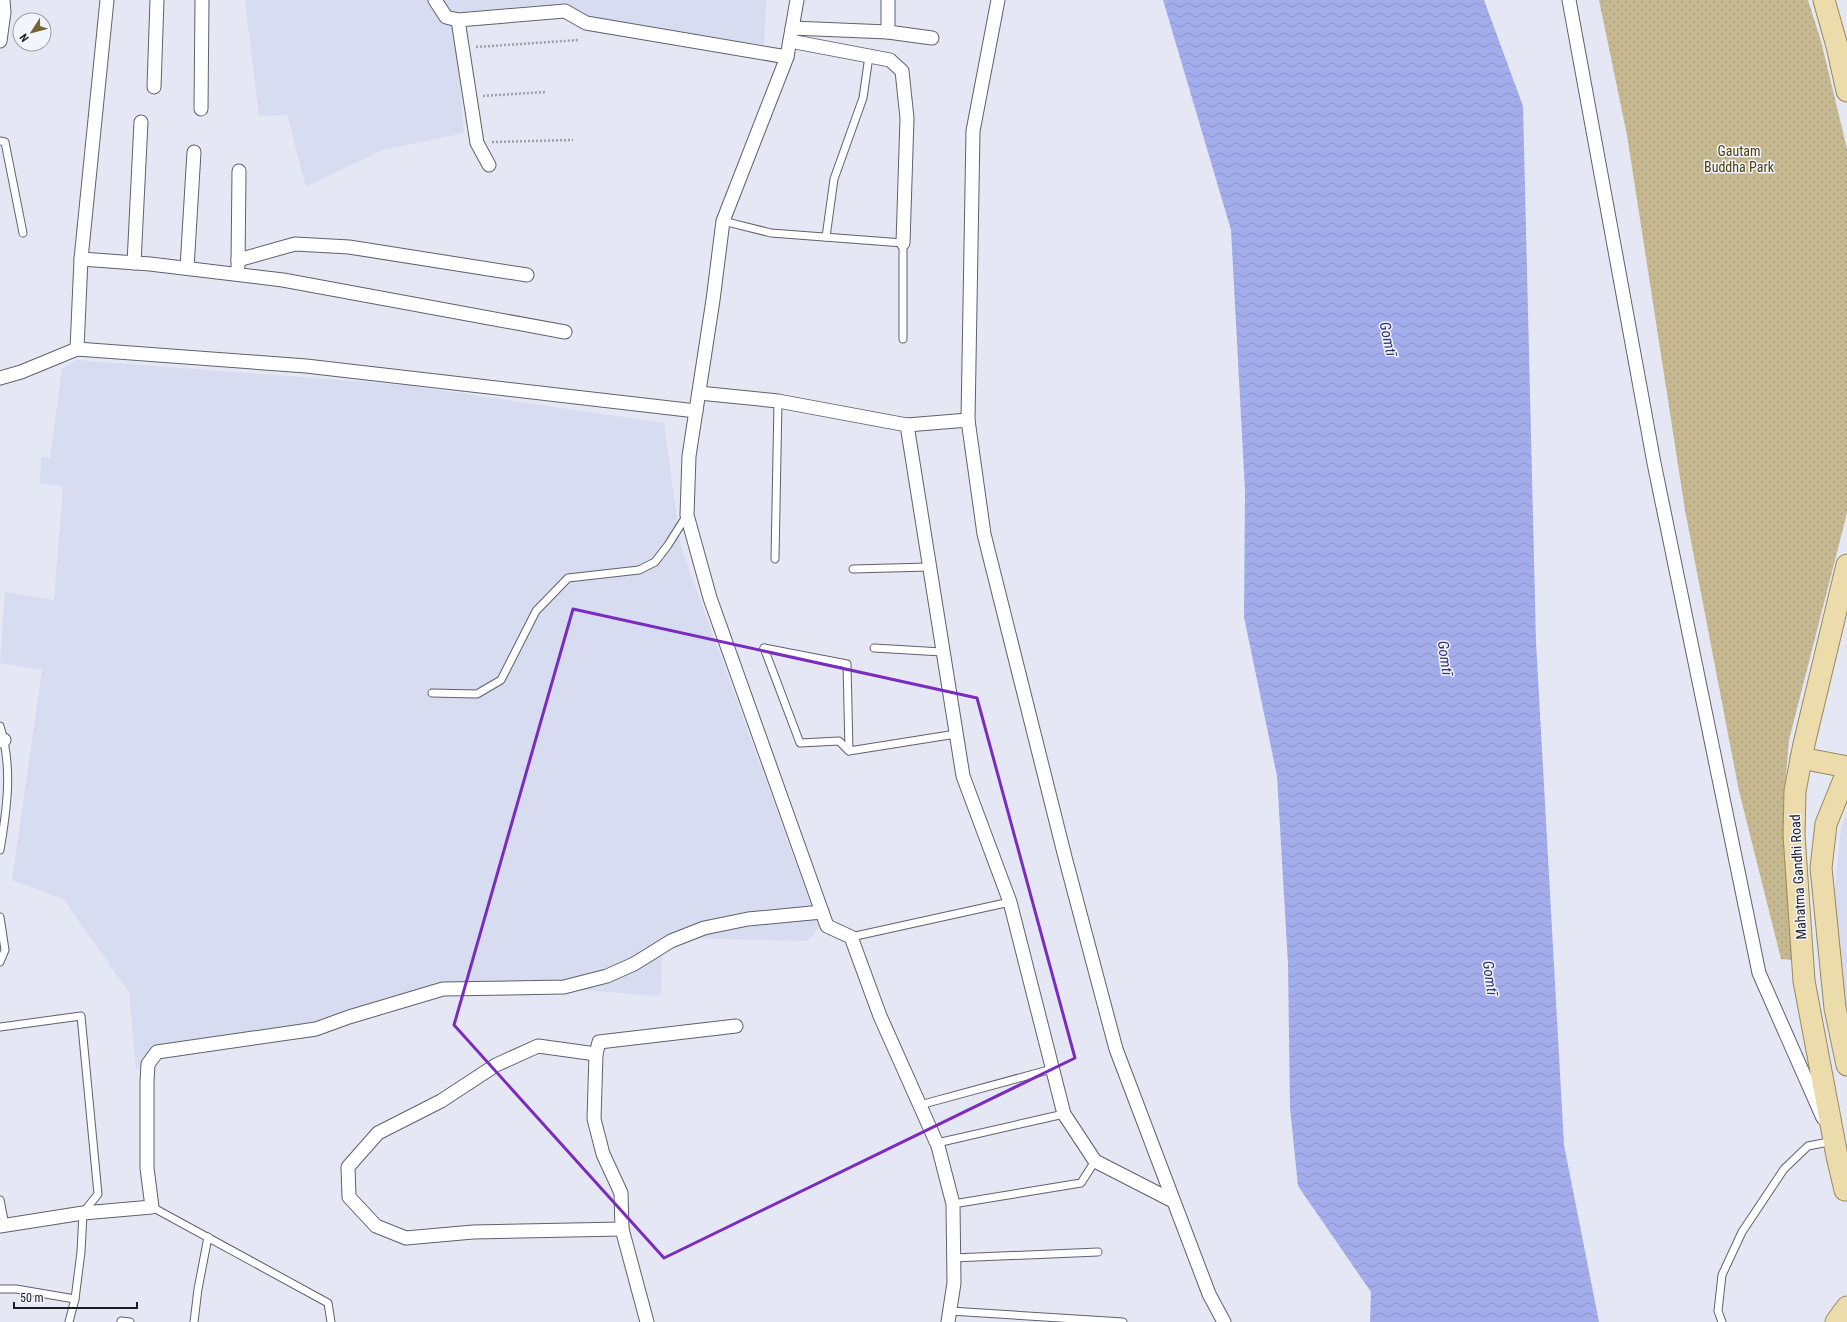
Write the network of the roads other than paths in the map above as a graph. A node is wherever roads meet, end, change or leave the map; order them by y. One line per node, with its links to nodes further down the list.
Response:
1 (107, 0): 31 (street)
2 (157, 0): 19 (street)
3 (202, 0): 21 (street)
4 (435, 0): 11 (street)
5 (797, 0): 12 (street)
6 (888, 0): 13 (street)
7 (998, 0): 44 (street)
8 (1569, 0): 74 (street)
9 (1824, 0): 20 (main road)
10 (2, 4): 15 (street)
11 (458, 20): 18 (street); 25 (street)
12 (792, 28): 13 (street); 16 (street)
13 (888, 32): 14 (street)
14 (932, 38)
15 (0, 41)
16 (790, 42): 17 (street); 18 (street)
17 (869, 56): 29 (lane); 30 (street)
18 (787, 57): 27 (street)
19 (154, 88)
20 (1847, 91)
21 (201, 109)
22 (141, 122): 33 (street)
23 (0, 141): 28 (lane)
24 (194, 152): 34 (street)
25 (489, 165)
26 (239, 171): 32 (street)
27 (723, 221): 29 (lane); 41 (street)
28 (23, 234)
29 (826, 237): 30 (lane)
30 (903, 243): 38 (lane)
31 (81, 259): 33 (street); 39 (street)
32 (238, 260): 35 (street); 36 (street)
33 (134, 263): 34 (street)
34 (187, 268): 35 (street)
35 (238, 274): 37 (street)
36 (527, 275)
37 (565, 332)
38 (903, 340)
39 (77, 349): 40 (street); 43 (street)
40 (0, 378)
41 (699, 393): 42 (street); 43 (street)
42 (778, 401): 45 (street); 47 (lane)
43 (696, 410): 46 (street)
44 (968, 420): 45 (street); 79 (street)
45 (907, 425): 49 (street)
46 (687, 515): 53 (lane); 63 (street)
47 (775, 559)
48 (1847, 564): 58 (main road, Mahatma Gandhi Road)
49 (929, 567): 50 (lane); 52 (street)
50 (853, 570)
51 (874, 648): 52 (lane)
52 (942, 652): 55 (street)
53 (432, 693)
54 (0, 726): 56 (lane)
55 (956, 734): 57 (lane); 62 (street)
56 (2, 740): 61 (lane)
57 (849, 751): 57 (lane)
58 (1801, 758): 59 (main road); 74 (main road, Mahatma Gandhi Road)
59 (1847, 767)
60 (1847, 772): 70 (main road, Mahatma Gandhi Road)
61 (0, 850)
62 (1010, 902): 65 (lane); 71 (street)
63 (822, 912): 65 (street); 81 (street)
64 (0, 917): 66 (lane)
65 (851, 937): 72 (street)
66 (0, 962)
67 (736, 1026): 69 (street)
68 (0, 1027): 82 (lane)
69 (596, 1054): 84 (street); 84 (street)
70 (1847, 1065)
71 (1052, 1069): 72 (lane); 73 (street)
72 (920, 1105): 75 (street)
73 (1064, 1114): 75 (lane); 76 (street)
74 (1834, 1141): 77 (main road, Mahatma Gandhi Road); 100 (lane)
75 (937, 1143): 80 (street)
76 (1095, 1161): 79 (street); 80 (lane)
77 (1846, 1193)
78 (0, 1200): 83 (lane)
79 (1173, 1201): 99 (street)
80 (953, 1204): 87 (street)
81 (152, 1207): 82 (street); 85 (lane)
82 (83, 1213): 83 (street); 89 (lane)
83 (2, 1226)
84 (622, 1229): 97 (street)
85 (208, 1237): 95 (lane); 96 (lane)
86 (1098, 1252): 87 (lane)
87 (953, 1258): 91 (street)
88 (0, 1289): 89 (lane)
89 (75, 1299): 93 (lane)
90 (1847, 1307): 101 (main road)
91 (949, 1317): 98 (lane)
92 (121, 1321): 94 (lane)
93 (69, 1322)
94 (130, 1322)
95 (194, 1322)
96 (331, 1322)
97 (647, 1322)
98 (1123, 1322)
99 (1224, 1322)
100 (1722, 1322)
101 (1836, 1322)

